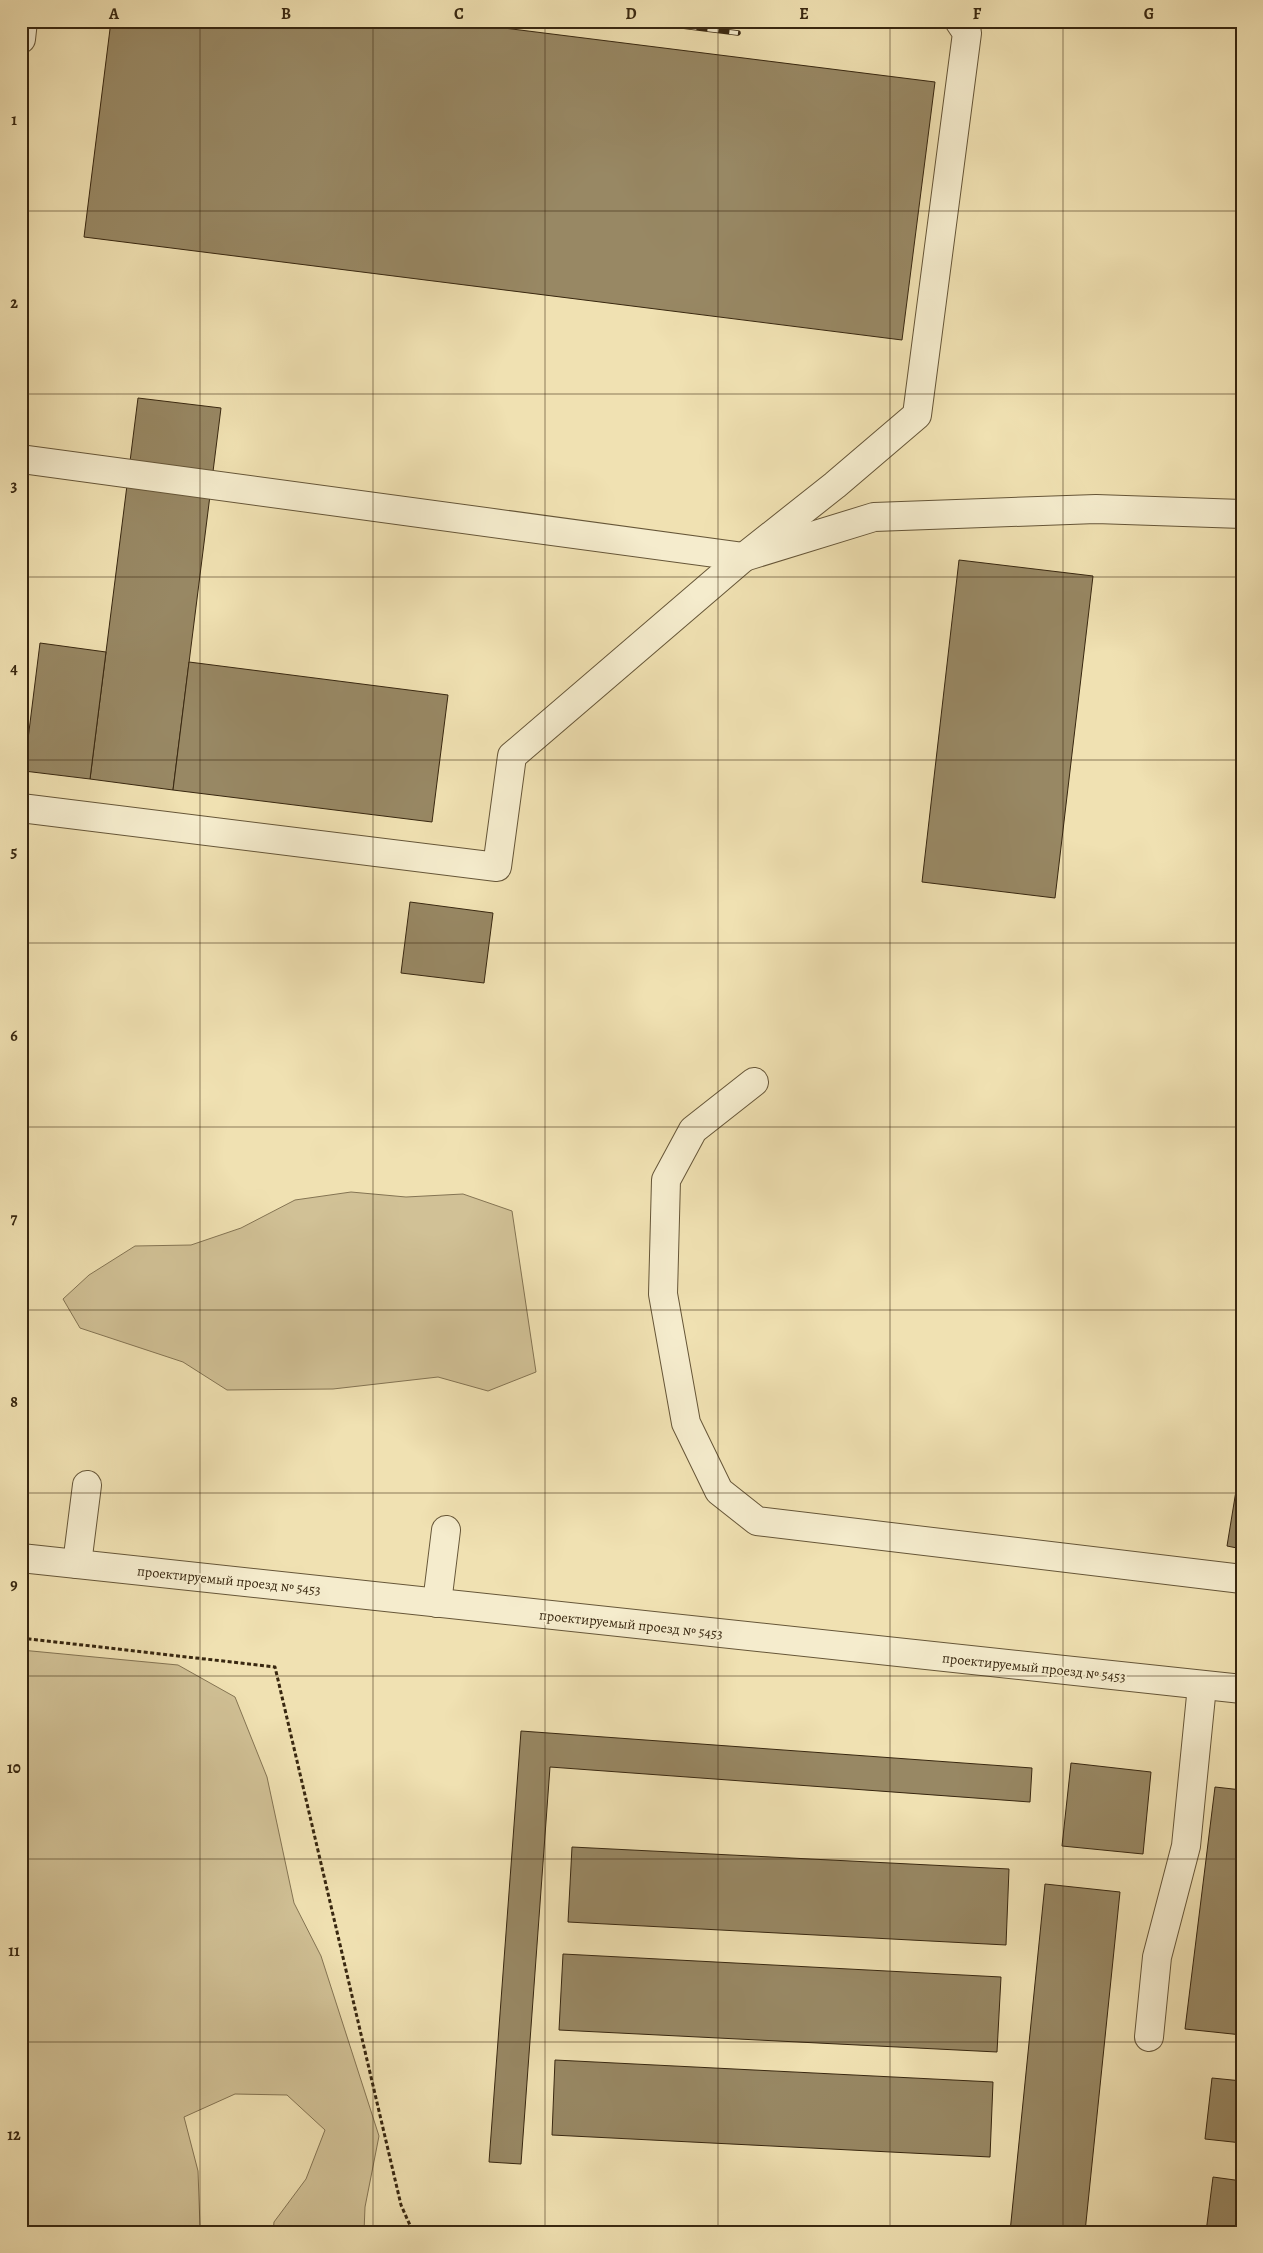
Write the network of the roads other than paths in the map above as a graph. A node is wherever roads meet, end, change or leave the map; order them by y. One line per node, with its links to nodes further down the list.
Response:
1 (24, 21): 3 (street)
2 (964, 25): 6 (street)
3 (21, 39)
4 (21, 459): 6 (street)
5 (1242, 514): 6 (street)
6 (744, 557): 7 (street)
7 (21, 808)
8 (754, 1082): 13 (street)
9 (87, 1485): 12 (street)
10 (446, 1530): 14 (street)
11 (21, 1558): 12 (street, проектируемый проезд № 5453)
12 (77, 1564): 14 (street, проектируемый проезд № 5453)
13 (1242, 1579)
14 (437, 1603): 15 (street, проектируемый проезд № 5453)
15 (1202, 1686): 16 (street, проектируемый проезд № 5453); 17 (street)
16 (1242, 1689)
17 (1150, 2038)

